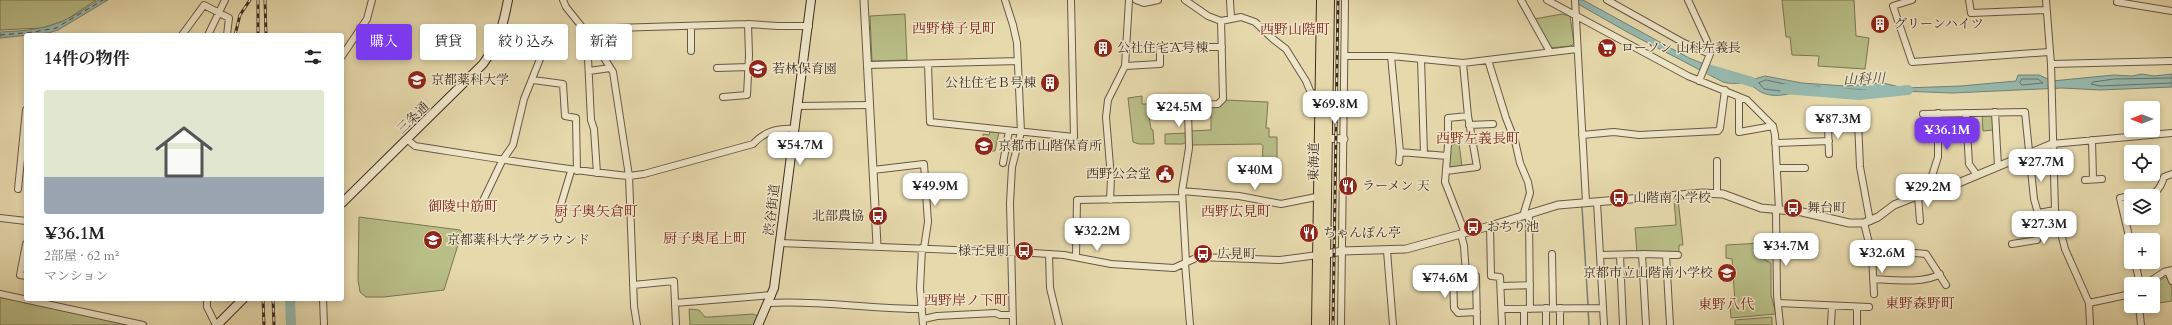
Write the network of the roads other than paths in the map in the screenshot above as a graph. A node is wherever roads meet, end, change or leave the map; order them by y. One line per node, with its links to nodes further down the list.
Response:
1 (224, 0): 30 (street)
2 (372, 0): 46 (street)
3 (508, 0): 91 (main road, 三条通)
4 (563, 0): 62 (street)
5 (811, 0): 36 (main road, 渋谷街道)
6 (864, 0): 58 (street)
7 (1005, 0): 54 (street)
8 (1071, 0): 86 (street)
9 (1129, 0): 59 (street)
10 (1136, 0): 11 (street)
11 (1158, 0)
12 (1185, 0): 33 (street)
13 (1230, 0): 32 (street)
14 (1322, 0): 68 (highway, 東海道)
15 (1329, 0): 89 (highway, 東海道)
16 (1346, 0): 48 (street)
17 (1521, 0): 44 (street)
18 (1548, 0): 31 (street)
19 (1575, 0): 31 (street)
20 (1607, 0): 47 (street)
21 (1688, 0): 47 (street)
22 (1912, 0): 45 (street)
23 (1969, 0): 28 (street)
24 (2046, 0): 28 (street)
25 (2160, 0): 27 (street)
26 (2117, 2): 27 (street)
27 (2161, 8): 29 (street)
28 (2046, 10): 45 (street)
29 (2172, 11)
30 (218, 12): 38 (street); 39 (street); 40 (street)
31 (1575, 13): 42 (street); 66 (street)
32 (1231, 18): 33 (street); 68 (street)
33 (1220, 21): 41 (street)
34 (748, 24): 35 (street); 36 (street); 61 (street)
35 (691, 26): 37 (street); 43 (street)
36 (809, 26): 72 (main road, 渋谷街道)
37 (632, 28)
38 (183, 33)
39 (209, 33)
40 (227, 33)
41 (1222, 47): 59 (street); 122 (street)
42 (1577, 49): 44 (street); 88 (street)
43 (691, 51)
44 (1550, 52): 53 (street)
45 (2049, 52): 60 (street)
46 (344, 53)
47 (1710, 54): 66 (street)
48 (1345, 56): 49 (street); 90 (street)
49 (1391, 56): 50 (street); 96 (street)
50 (1421, 59): 56 (street); 97 (street)
51 (540, 60): 65 (street)
52 (588, 60): 64 (street)
53 (1488, 60): 56 (street); 134 (street)
54 (1018, 61): 57 (street); 86 (street)
55 (2172, 61): 60 (street)
56 (1463, 63): 77 (street)
57 (928, 64): 58 (street); 85 (street)
58 (868, 65): 71 (street)
59 (1125, 66): 126 (street)
60 (2051, 66): 95 (street)
61 (748, 67): 63 (street); 70 (street)
62 (610, 68): 64 (street); 114 (street)
63 (716, 68)
64 (589, 71): 111 (street)
65 (533, 80): 101 (street); 109 (street)
66 (1699, 81): 67 (street)
67 (1725, 90): 69 (street); 88 (street)
68 (1321, 94): 89 (highway, 東海道)
69 (1739, 96): 81 (street); 81 (street)
70 (723, 97)
71 (870, 105): 72 (street); 108 (street)
72 (798, 106): 83 (main road, 渋谷街道)
73 (1995, 112): 75 (street); 99 (street); 105 (street)
74 (1938, 113): 75 (street); 76 (street); 119 (street)
75 (1966, 113): 113 (street)
76 (1923, 114)
77 (1468, 116): 80 (street); 100 (street)
78 (1858, 121): 140 (street)
79 (1493, 124): 80 (street)
80 (1469, 125): 110 (street)
81 (1773, 126): 94 (street)
82 (1828, 127): 93 (street)
83 (795, 129): 114 (street); 143 (main road, 渋谷街道)
84 (24, 130): 118 (street)
85 (1010, 131): 86 (street); 104 (street)
86 (1021, 132): 149 (street)
87 (2172, 133): 92 (street)
88 (1582, 136): 128 (street)
89 (1324, 138): 90 (street); 123 (highway, 東海道)
90 (1344, 139): 147 (street)
91 (408, 140): 101 (street); 127 (main road, 三条通)
92 (2092, 140): 95 (street); 115 (street)
93 (1829, 141): 94 (street); 98 (street)
94 (1775, 143): 106 (street)
95 (2052, 144): 99 (street); 132 (street)
96 (1400, 152): 97 (street); 103 (street)
97 (1424, 154): 100 (street)
98 (1829, 154)
99 (2028, 154): 105 (street); 133 (street)
100 (1447, 156): 110 (street)
101 (502, 160): 109 (street); 130 (street)
102 (1717, 161): 121 (street)
103 (1399, 162)
104 (1002, 163)
105 (1998, 166): 113 (street)
106 (1777, 168): 107 (street); 131 (street)
107 (1806, 168)
108 (873, 170): 145 (street); 146 (street)
109 (574, 171): 111 (street); 137 (street)
110 (1446, 171): 142 (street)
111 (597, 173): 114 (street)
112 (2172, 174): 120 (street)
113 (1977, 175): 119 (street)
114 (629, 176): 171 (street)
115 (2093, 179): 116 (street); 117 (street)
116 (2102, 179)
117 (2085, 180)
118 (18, 189)
119 (1934, 190): 124 (street)
120 (2160, 190)
121 (1717, 193): 129 (street); 131 (street)
122 (1182, 194): 123 (street); 126 (street); 161 (street)
123 (1323, 196): 153 (highway, 東海道)
124 (1918, 196): 139 (street); 140 (street)
125 (2124, 197): 135 (street)
126 (1110, 200): 160 (street)
127 (344, 202)
128 (1586, 202): 129 (street); 134 (street)
129 (1597, 202): 154 (street)
130 (480, 207)
131 (1778, 209): 140 (street); 184 (street)
132 (2055, 210): 133 (street); 185 (street)
133 (2038, 213): 144 (street)
134 (1526, 215): 141 (street); 169 (street)
135 (2124, 215)
136 (0, 218): 138 (street)
137 (559, 220)
138 (24, 221)
139 (1920, 221)
140 (1867, 222): 158 (street)
141 (1490, 226): 142 (street); 172 (street)
142 (1463, 233): 148 (street); 163 (street)
143 (780, 242): 145 (street); 175 (main road, 渋谷街道)
144 (2012, 244)
145 (877, 245): 146 (street)
146 (923, 248): 149 (street); 193 (street)
147 (1342, 251): 148 (street); 153 (street); 211 (street)
148 (1388, 251): 212 (street)
149 (1011, 253): 150 (street); 198 (street)
150 (1049, 254): 160 (street); 207 (street)
151 (1552, 254): 190 (street)
152 (1642, 254): 155 (street); 156 (street); 220 (street)
153 (1322, 255): 161 (street); 209 (highway, 東海道); 210 (highway, 東海道)
154 (1600, 255): 155 (street); 192 (street)
155 (1620, 255): 219 (street)
156 (1666, 255): 157 (street); 221 (street)
157 (1678, 255)
158 (1872, 255): 164 (street); 167 (street)
159 (24, 256): 165 (street)
160 (1076, 257): 161 (street)
161 (1186, 263): 208 (street)
162 (2170, 271): 166 (street); 168 (street)
163 (1466, 274): 196 (street); 196 (street)
164 (1940, 274): 167 (street); 170 (street)
165 (24, 276)
166 (2159, 277)
167 (1873, 279): 174 (street)
168 (2172, 281)
169 (1530, 285): 172 (street); 195 (street)
170 (1946, 285)
171 (633, 286): 182 (street); 203 (street)
172 (1501, 286): 194 (street)
173 (0, 294): 177 (street)
174 (1874, 294)
175 (772, 295): 182 (street); 183 (main road, 渋谷街道)
176 (2124, 296): 185 (street)
177 (24, 299)
178 (32, 301): 200 (street)
179 (207, 301): 201 (street)
180 (241, 301): 201 (main road)
181 (323, 301): 202 (street)
182 (675, 303): 204 (street)
183 (768, 303): 193 (street); 205 (main road, 渋谷街道)
184 (1778, 303): 186 (street); 222 (street)
185 (2090, 303): 225 (street)
186 (1832, 306): 187 (street); 223 (street)
187 (1857, 307): 188 (street); 224 (street)
188 (1869, 307)
189 (1546, 308): 190 (street); 195 (street); 216 (street)
190 (1553, 308): 191 (street)
191 (1560, 308): 192 (street); 217 (street)
192 (1603, 308): 218 (street)
193 (922, 309): 199 (street)
194 (1502, 309): 195 (street); 214 (street)
195 (1527, 309): 215 (street)
196 (1477, 312): 213 (street)
197 (2140, 313): 226 (street)
198 (1012, 315): 199 (street); 206 (street)
199 (924, 322)
200 (143, 325)
201 (216, 325)
202 (324, 325)
203 (637, 325)
204 (676, 325)
205 (758, 325)
206 (1013, 325)
207 (1058, 325)
208 (1190, 325)
209 (1317, 325)
210 (1324, 325)
211 (1341, 325)
212 (1393, 325)
213 (1477, 325)
214 (1502, 325)
215 (1524, 325)
216 (1546, 325)
217 (1560, 325)
218 (1604, 325)
219 (1623, 325)
220 (1646, 325)
221 (1670, 325)
222 (1780, 325)
223 (1831, 325)
224 (1857, 325)
225 (2090, 325)
226 (2141, 325)

